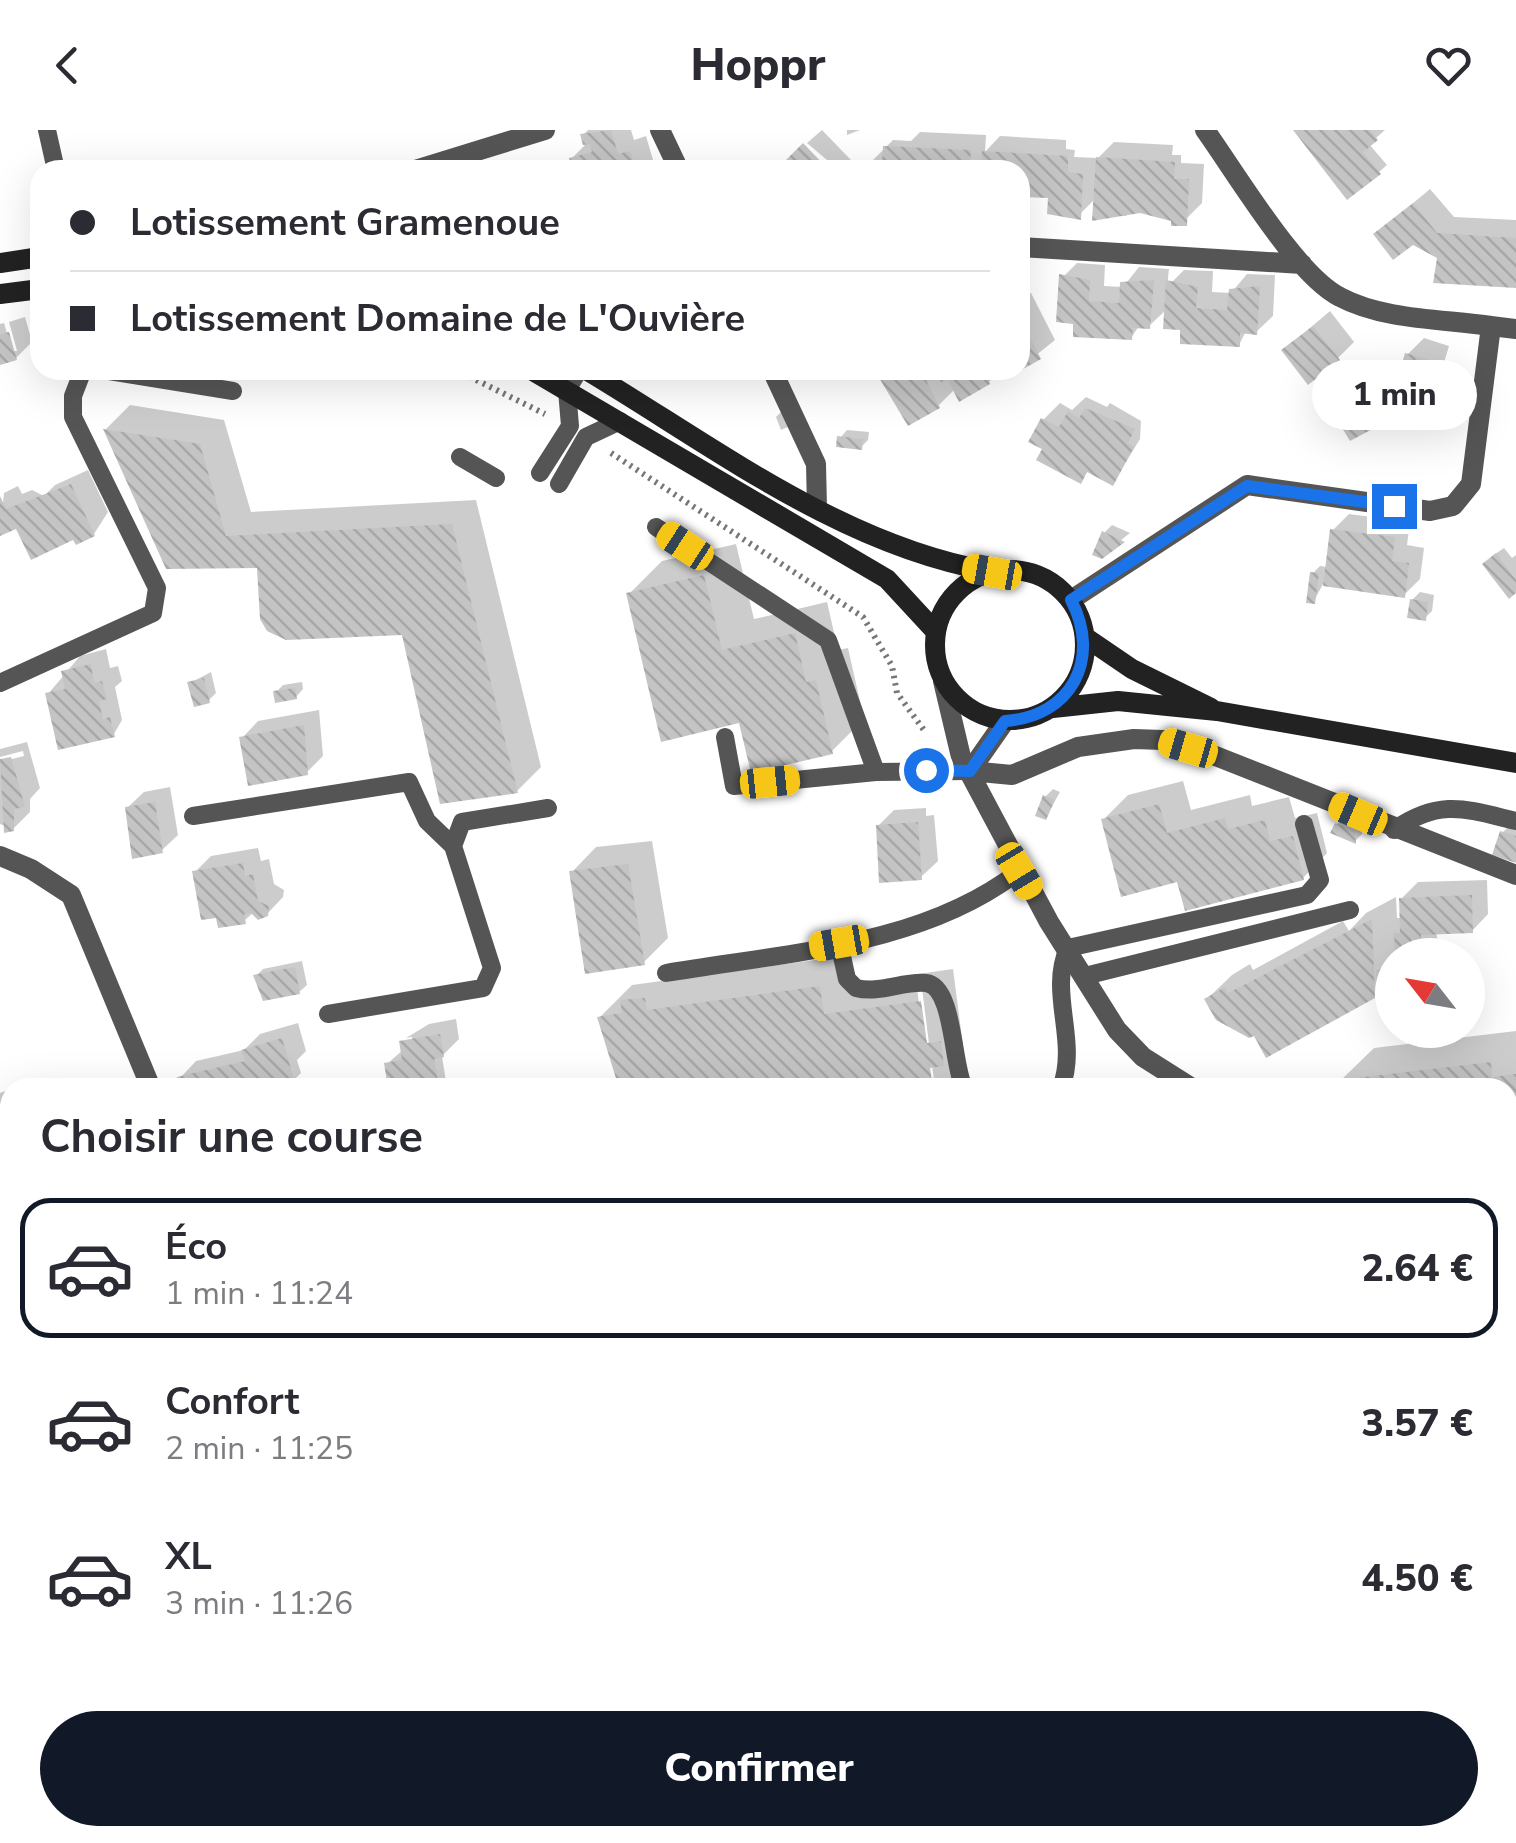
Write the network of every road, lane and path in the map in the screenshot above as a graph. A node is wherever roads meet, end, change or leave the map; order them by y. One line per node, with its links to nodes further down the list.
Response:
1 (47, 130): 5 (lane)
2 (545, 130): 6 (street)
3 (660, 130): 7 (street)
4 (1205, 130): 11 (street)
5 (54, 160)
6 (448, 160)
7 (674, 160)
8 (1030, 250): 11 (street)
9 (30, 258): 10 (main road)
10 (0, 263)
11 (1302, 264): 14 (street)
12 (30, 290): 13 (main road)
13 (0, 294)
14 (1491, 326): 15 (street); 35 (street)
15 (1516, 328)
16 (80, 380): 39 (lane)
17 (165, 380): 24 (lane)
18 (476, 380): 26 (path)
19 (550, 380): 23 (main road)
20 (576, 380): 23 (lane)
21 (600, 380): 32 (main road)
22 (777, 380): 32 (street)
23 (568, 390): 25 (main road); 26 (lane)
24 (233, 391)
25 (620, 421): 27 (lane); 36 (main road)
26 (570, 426): 29 (lane)
27 (586, 437): 31 (lane); 43 (path)
28 (460, 457): 30 (lane)
29 (540, 473)
30 (496, 478)
31 (559, 484)
32 (808, 503): 34 (main road)
33 (656, 527): 47 (lane)
34 (992, 572): 35 (main road); 36 (main road)
35 (1071, 600): 37 (main road)
36 (936, 632): 38 (main road)
37 (1085, 637): 40 (main road); 41 (main road)
38 (943, 681): 42 (main road); 46 (street)
39 (0, 684)
40 (1052, 708): 41 (main road); 42 (main road)
41 (1217, 711): 45 (main road)
42 (1005, 721): 46 (street)
43 (926, 733)
44 (724, 737): 47 (lane)
45 (1516, 762)
46 (970, 771): 47 (lane); 52 (street); 55 (street)
47 (876, 772)
48 (548, 808): 53 (lane)
49 (194, 816): 53 (lane)
50 (1516, 821): 52 (lane)
51 (1304, 824): 59 (lane)
52 (1394, 830): 56 (street)
53 (453, 846): 62 (lane)
54 (0, 856): 63 (street)
55 (1019, 871): 58 (lane); 59 (street)
56 (1516, 876)
57 (1350, 910): 61 (lane)
58 (839, 943): 60 (lane); 64 (lane)
59 (1068, 948): 61 (street); 65 (lane)
60 (666, 973)
61 (1085, 976): 66 (street)
62 (328, 1014)
63 (147, 1078)
64 (959, 1078)
65 (1064, 1078)
66 (1178, 1078)

